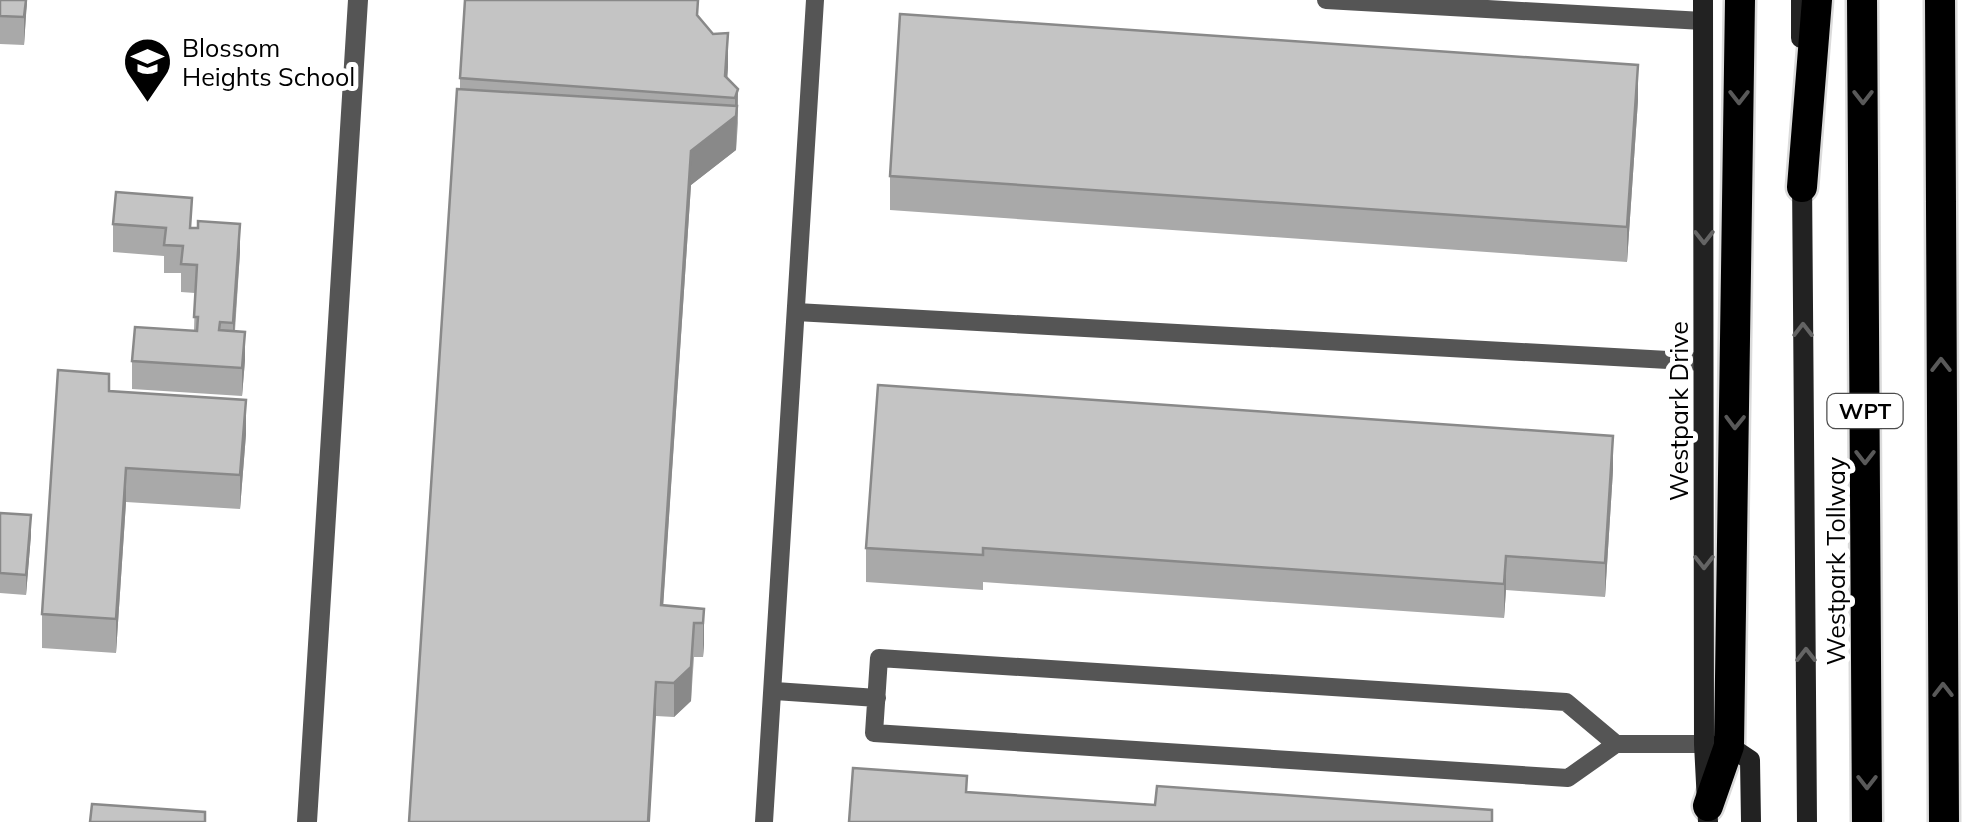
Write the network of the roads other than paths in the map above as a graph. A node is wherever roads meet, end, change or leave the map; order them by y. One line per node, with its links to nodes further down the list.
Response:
1 (358, 0): 18 (street)
2 (815, 0): 11 (lane)
3 (1326, 0): 9 (lane)
4 (1740, 0): 16 (highway, one-way to 16)
5 (1801, 0): 10 (main road)
6 (1818, 0): 10 (highway)
7 (1862, 0): 22 (highway, Westpark Tollway / WPT, one-way to 22)
8 (1940, 0): 23 (highway, one-way to 8)
9 (1703, 10): 12 (main road, Westpark Drive, one-way to 12)
10 (1802, 187): 21 (main road, one-way to 10)
11 (796, 312): 12 (lane); 13 (lane)
12 (1704, 362): 16 (main road, Westpark Drive, one-way to 16)
13 (775, 691): 14 (lane); 19 (lane)
14 (877, 698): 15 (lane); 15 (lane)
15 (1616, 744): 16 (lane)
16 (1716, 745): 17 (highway); 20 (main road)
17 (1708, 814)
18 (306, 822)
19 (764, 822)
20 (1752, 822)
21 (1807, 822)
22 (1867, 822)
23 (1944, 822)

